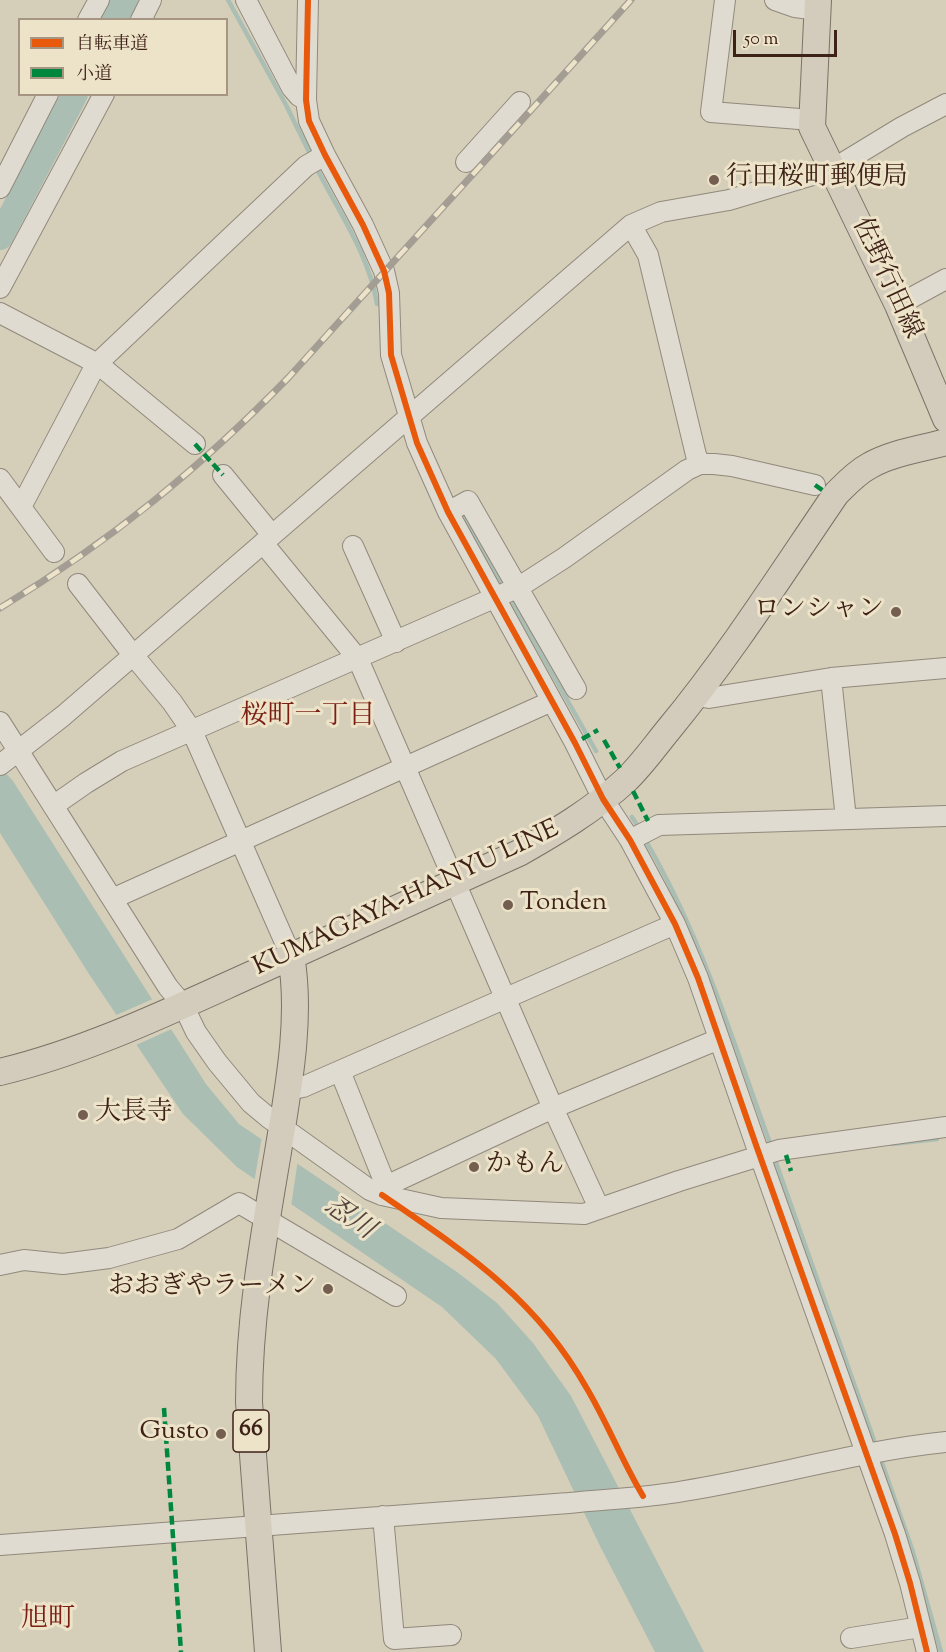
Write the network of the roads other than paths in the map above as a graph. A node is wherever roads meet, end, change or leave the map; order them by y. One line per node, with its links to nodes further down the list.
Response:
1 (99, 0): 8 (street)
2 (151, 0): 9 (street)
3 (246, 0): 12 (street)
4 (308, 0): 12 (street)
5 (725, 0): 15 (street)
6 (775, 0): 7 (street)
7 (818, 5): 15 (main road, 佐野行田線)
8 (89, 18)
9 (142, 18)
10 (47, 96): 19 (street)
11 (103, 96): 22 (street)
12 (306, 100): 16 (street)
13 (520, 102): 17 (street)
14 (946, 104): 18 (street)
15 (812, 120): 18 (main road, 佐野行田線)
16 (316, 161): 25 (street); 26 (street)
17 (466, 162)
18 (833, 169): 20 (street); 23 (main road, 佐野行田線)
19 (0, 188)
20 (631, 225): 26 (street); 30 (street)
21 (946, 279): 23 (street)
22 (0, 288)
23 (898, 305): 27 (main road, 佐野行田線)
24 (0, 314): 25 (street)
25 (98, 364): 29 (street); 34 (street)
26 (408, 417): 35 (street); 39 (street)
27 (946, 419)
28 (946, 442): 46 (main road, KUMAGAYA-HANYU LINE)
29 (195, 444)
30 (700, 464): 33 (street); 39 (street)
31 (223, 475): 35 (street)
32 (0, 479): 34 (street)
33 (815, 485)
34 (21, 507): 37 (street)
35 (267, 539): 41 (street); 42 (street)
36 (353, 546): 40 (street)
37 (54, 552)
38 (78, 584): 41 (street)
39 (507, 592): 40 (street); 45 (street); 47 (street)
40 (396, 642): 42 (street)
41 (133, 655): 49 (street); 50 (street)
42 (358, 659): 49 (street); 51 (street)
43 (946, 668): 44 (street)
44 (831, 678): 46 (street); 55 (street)
45 (576, 689)
46 (697, 696): 52 (main road, KUMAGAYA-HANYU LINE)
47 (552, 701): 51 (street); 52 (street)
48 (0, 722): 50 (street)
49 (192, 731): 53 (street); 57 (street)
50 (11, 757): 53 (street)
51 (405, 767): 57 (street); 58 (street)
52 (603, 799): 56 (street); 58 (main road, KUMAGAYA-HANYU LINE)
53 (53, 806): 59 (street)
54 (946, 816): 55 (street)
55 (846, 819): 56 (street)
56 (638, 835): 60 (street)
57 (241, 842): 59 (street); 61 (street)
58 (455, 882): 61 (main road, KUMAGAYA-HANYU LINE); 62 (street)
59 (112, 899): 63 (street)
60 (675, 924): 62 (street); 64 (street)
61 (291, 956): 63 (main road, KUMAGAYA-HANYU LINE); 67 (main road, 66)
62 (506, 999): 65 (street); 68 (street)
63 (178, 1007): 66 (main road, KUMAGAYA-HANYU LINE); 70 (street)
64 (719, 1039): 68 (street); 71 (street)
65 (340, 1071): 67 (street); 72 (street)
66 (0, 1072)
67 (288, 1090): 70 (main road, 66)
68 (553, 1108): 72 (street); 73 (street)
69 (946, 1127): 71 (street)
70 (281, 1130): 72 (street); 74 (main road, 66)
71 (768, 1153): 73 (street); 78 (street)
72 (384, 1191): 73 (street)
73 (599, 1208)
74 (267, 1214): 75 (street); 76 (street); 80 (main road, 66)
75 (0, 1265)
76 (396, 1296)
77 (946, 1442): 78 (street)
78 (874, 1453): 79 (street); 82 (street)
79 (383, 1516): 80 (street); 83 (street)
80 (258, 1526): 81 (street); 85 (main road, 66)
81 (0, 1545)
82 (921, 1627): 84 (street); 86 (street)
83 (451, 1635)
84 (851, 1638)
85 (268, 1652)
86 (927, 1652)

